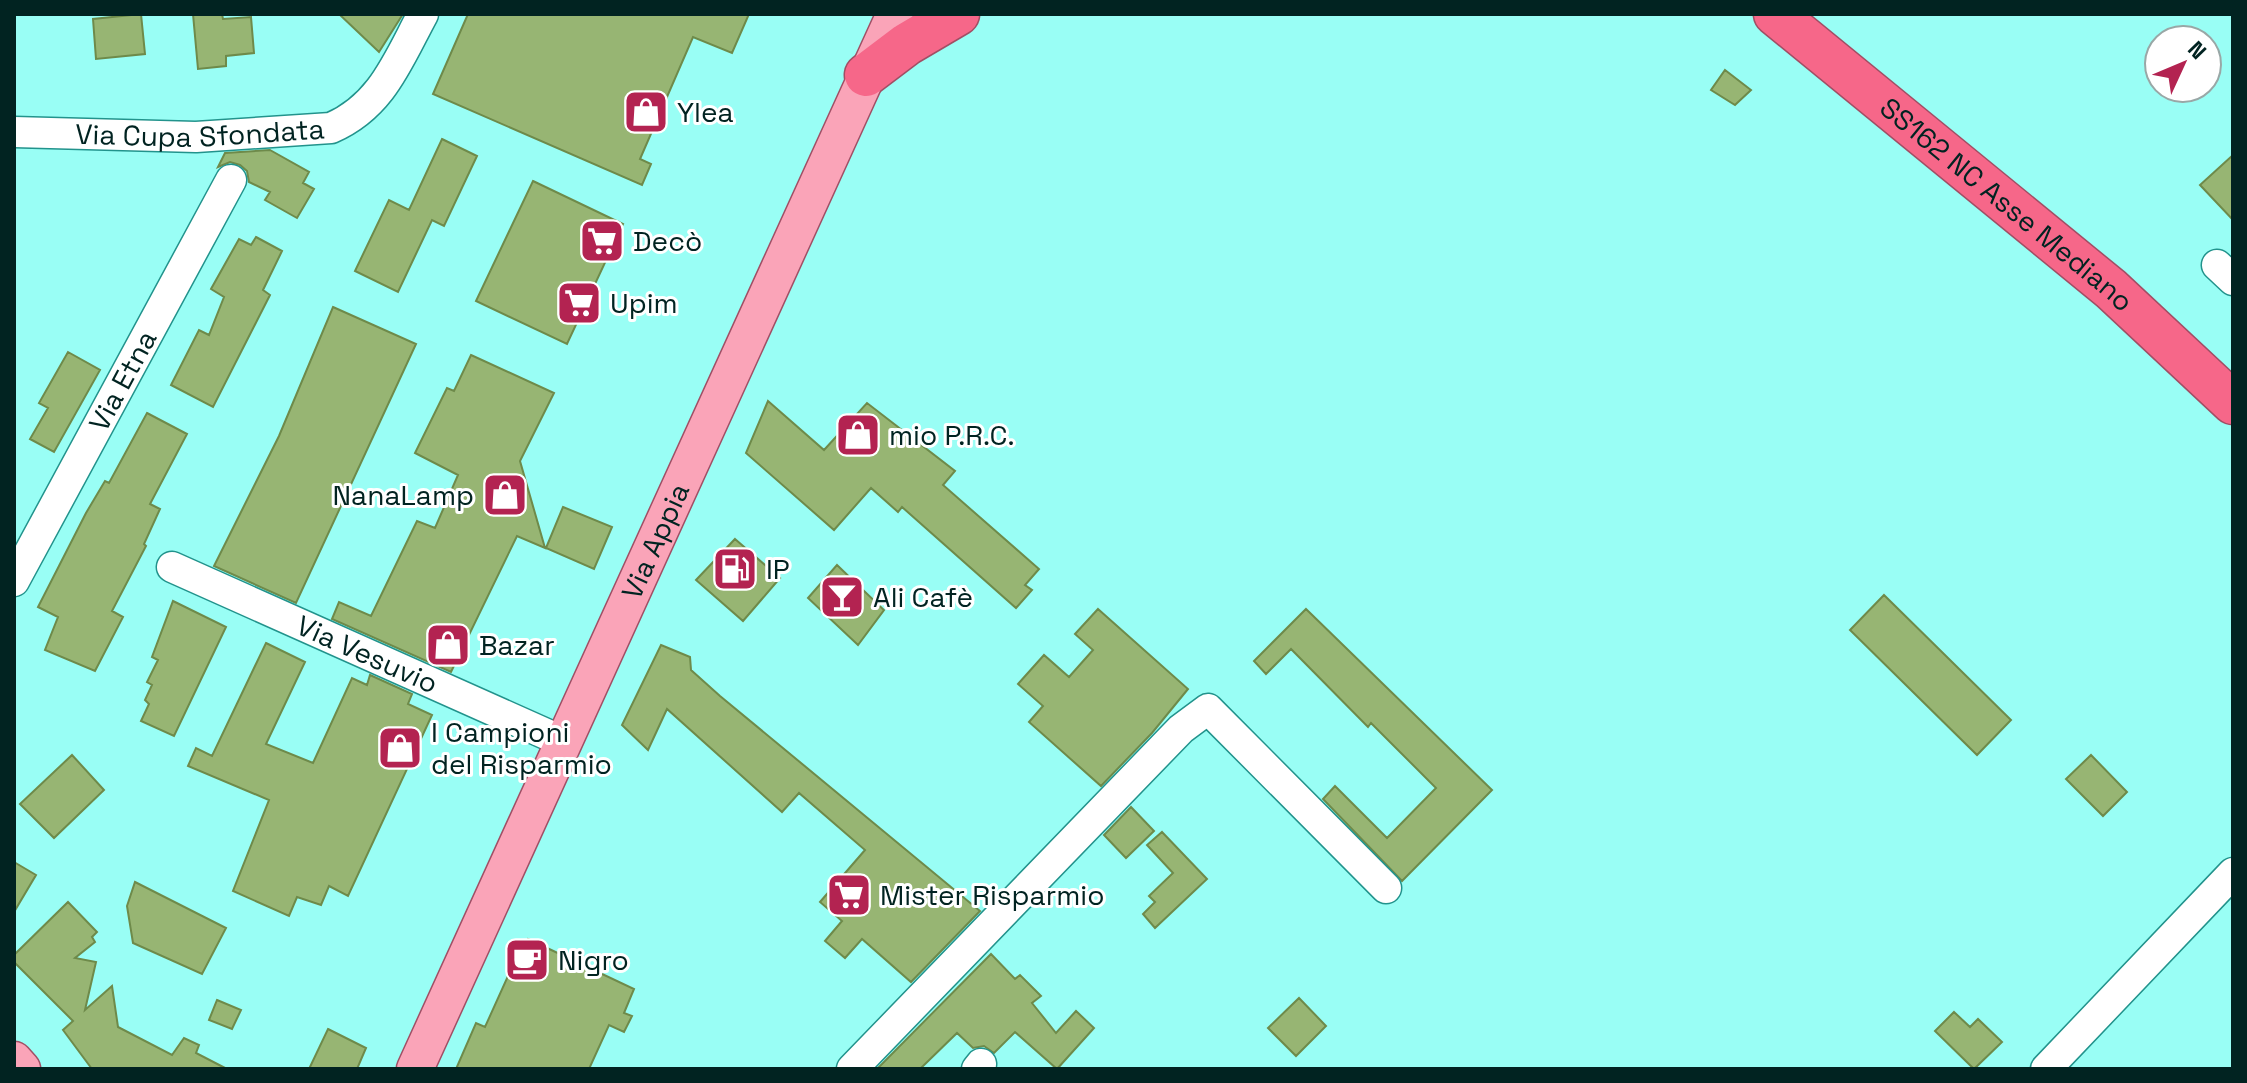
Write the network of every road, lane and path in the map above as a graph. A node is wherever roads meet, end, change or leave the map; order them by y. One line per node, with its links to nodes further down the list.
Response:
1 (423, 14): 7 (street, Via Cupa Sfondata)
2 (895, 14): 6 (main road, Via Appia)
3 (958, 14): 6 (highway)
4 (1775, 14): 10 (highway, SS162 NC Asse Mediano)
5 (1820, 14): 9 (highway)
6 (866, 75): 13 (main road, Via Appia)
7 (14, 132)
8 (231, 180): 12 (street, Via Etna)
9 (2233, 364)
10 (2233, 403)
11 (172, 567): 13 (street, Via Vesuvio)
12 (14, 581)
13 (564, 742): 18 (main road, Via Appia)
14 (2233, 873): 20 (street)
15 (1386, 888): 19 (street)
16 (14, 1060): 17 (main road)
17 (22, 1069)
18 (415, 1069)
19 (852, 1069)
20 (2046, 1069)

